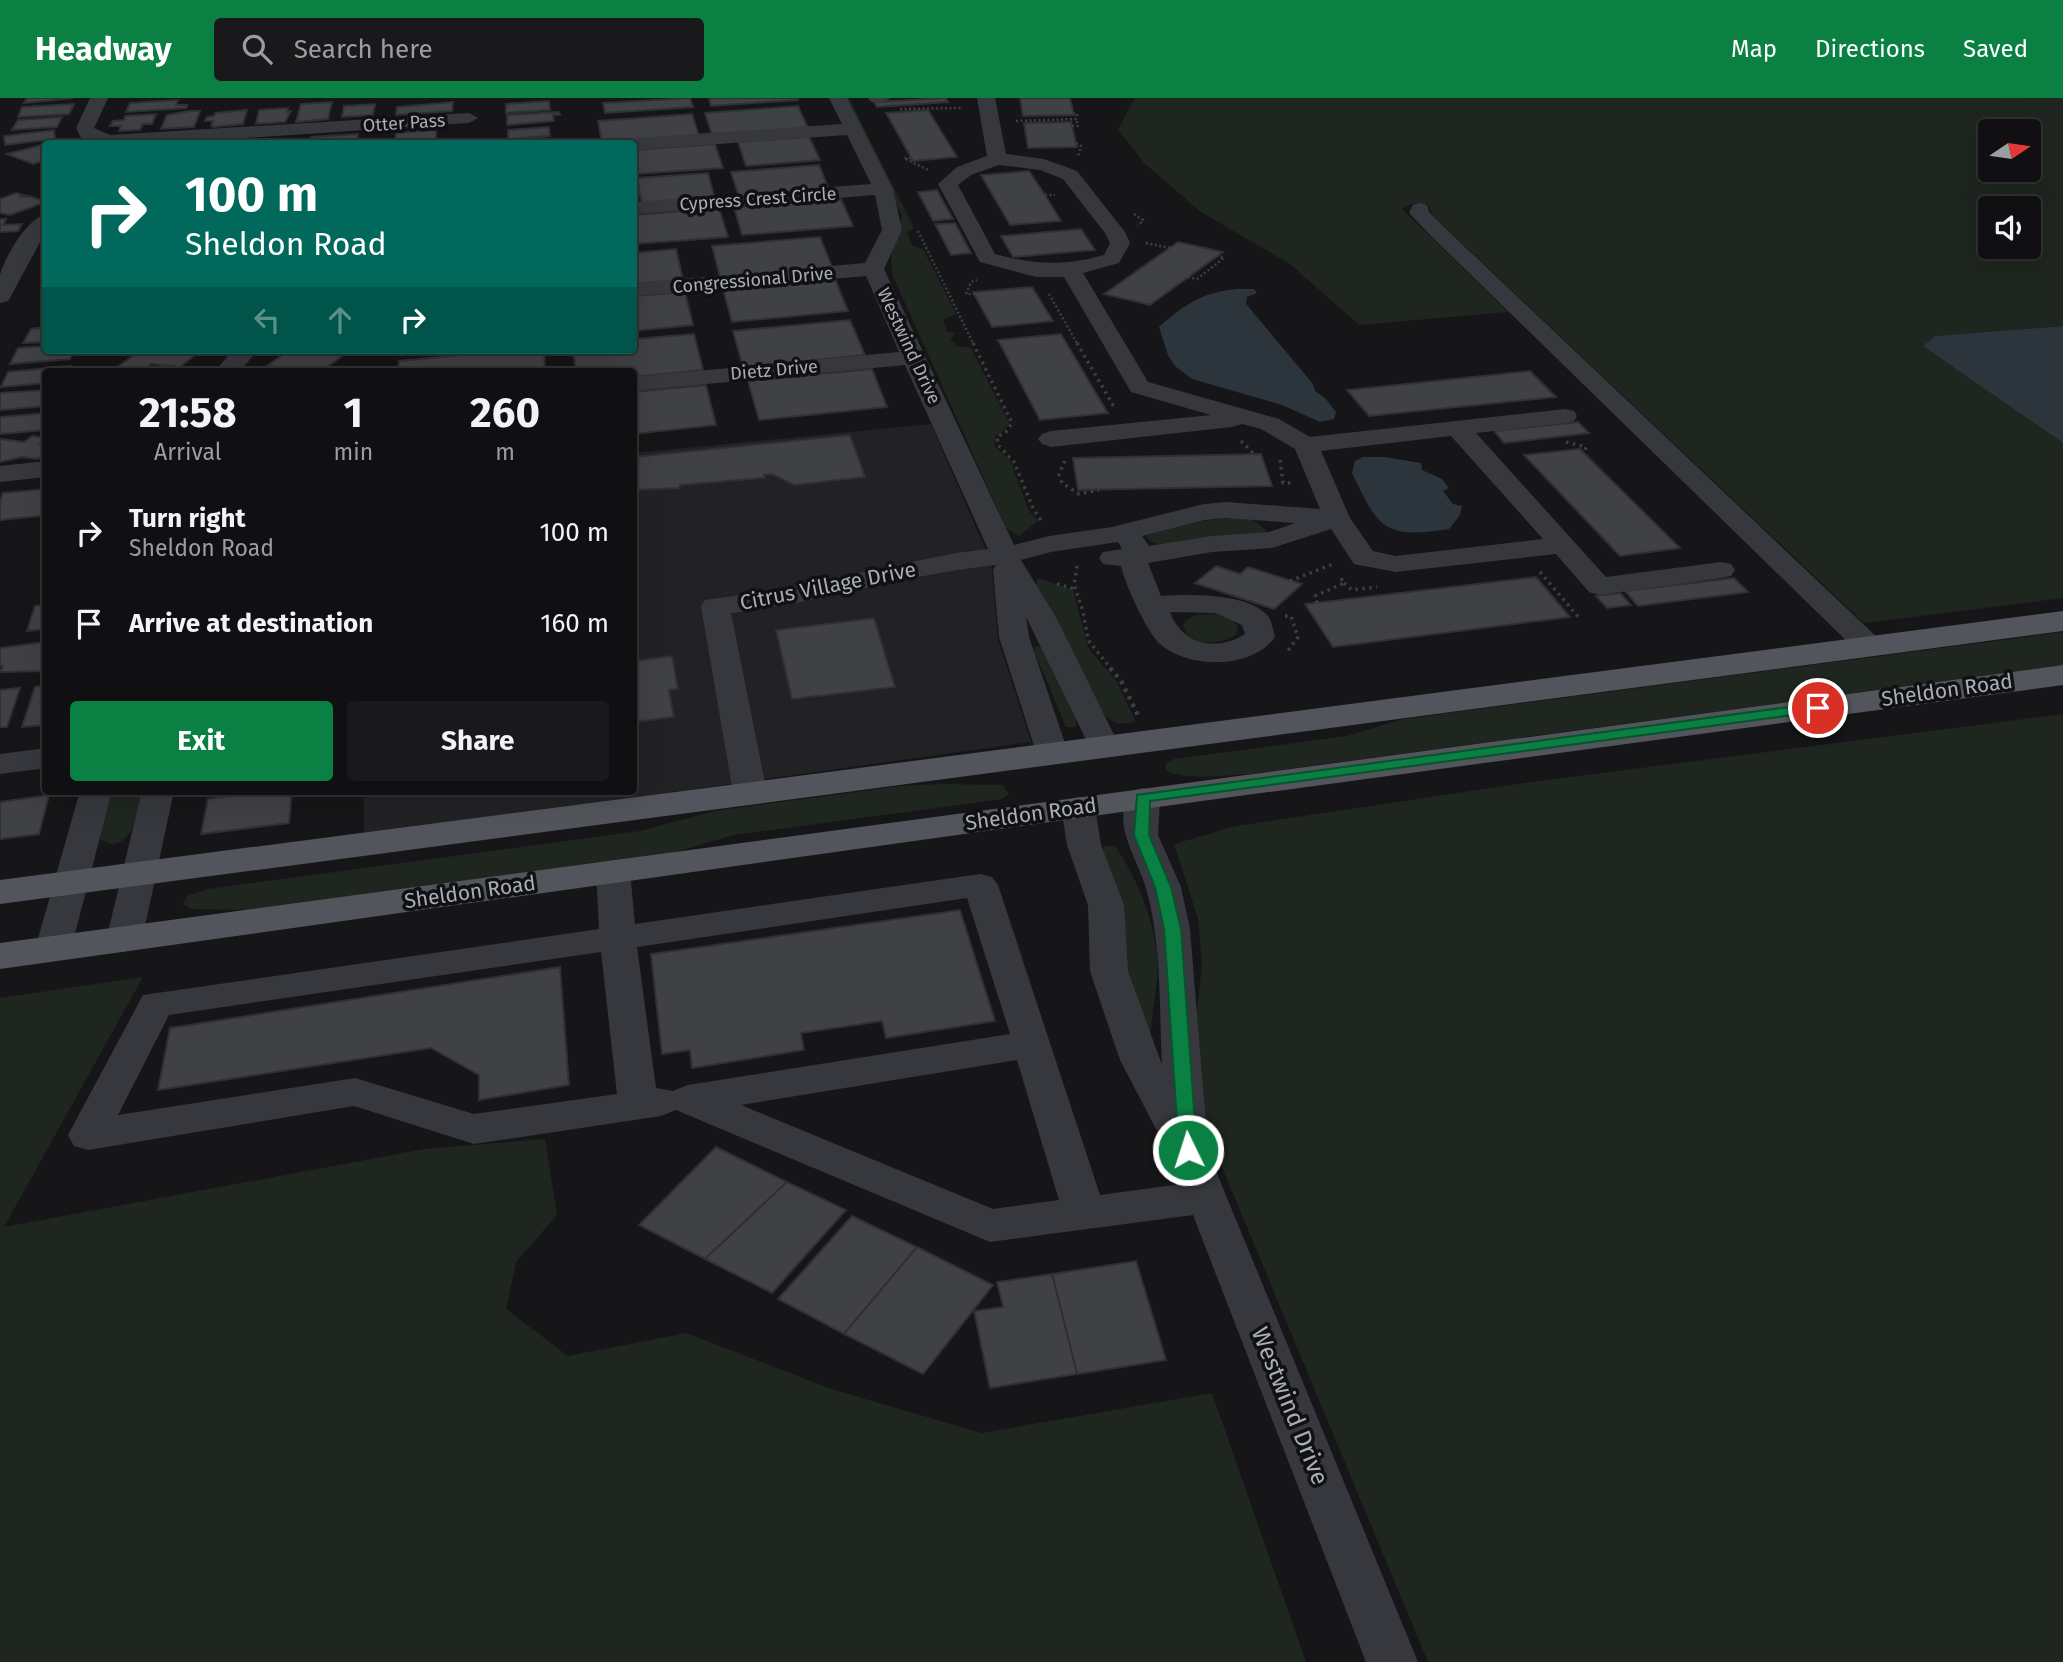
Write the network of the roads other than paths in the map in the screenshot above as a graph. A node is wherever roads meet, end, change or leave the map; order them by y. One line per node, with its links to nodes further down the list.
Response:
1 (99, 98): 7 (street, Otter Pass)
2 (470, 98): 6 (street, Otter Pass)
3 (838, 98): 5 (street, Westwind Drive)
4 (986, 98): 10 (street)
5 (854, 129): 9 (street); 11 (street, Westwind Drive)
6 (275, 138): 8 (street, Otter Pass)
7 (106, 140)
8 (164, 140)
9 (637, 144)
10 (997, 159): 14 (street); 18 (street)
11 (883, 189): 12 (street, Cypress Crest Circle); 17 (street, Westwind Drive)
12 (637, 208)
13 (1420, 209): 41 (street)
14 (1096, 211): 16 (street); 16 (street)
15 (42, 224): 20 (street)
16 (1115, 232): 18 (street)
17 (873, 269): 19 (street, Congressional Drive); 22 (street, Westwind Drive)
18 (1071, 271): 27 (street)
19 (637, 290)
20 (0, 296)
21 (242, 354): 23 (street)
22 (915, 357): 24 (street, Dietz Drive); 37 (street, Westwind Drive)
23 (229, 368)
24 (637, 384)
25 (1565, 416): 26 (street)
26 (1457, 428): 28 (street); 36 (street)
27 (1246, 430): 28 (street); 29 (street)
28 (1306, 445): 33 (street)
29 (1059, 447)
30 (42, 469): 31 (street)
31 (0, 474)
32 (1260, 513): 33 (street, Citrus Village Drive); 34 (street); 35 (street, Citrus Village Drive)
33 (1337, 518): 34 (street, Citrus Village Drive); 36 (street)
34 (1277, 538): 35 (street, Citrus Village Drive)
35 (1129, 544): 37 (street, Citrus Village Drive); 39 (street)
36 (1563, 545): 38 (street)
37 (1005, 556): 44 (street, Westwind Drive); 45 (street, Westwind Drive); 48 (street, Citrus Village Drive)
38 (1721, 570)
39 (1153, 604)
40 (2063, 621): 41 (main road)
41 (1870, 646): 43 (main road)
42 (2063, 675): 51 (main road, Sheldon Road)
43 (1280, 724): 44 (main road); 52 (main road)
44 (1103, 745): 45 (main road); 53 (main road)
45 (1052, 752): 48 (main road)
46 (42, 759): 47 (street)
47 (0, 764)
48 (750, 793): 55 (main road)
49 (95, 795): 56 (street)
50 (157, 795): 55 (street)
51 (1143, 798): 52 (main road, Sheldon Road); 65 (street, Westwind Drive)
52 (1078, 807): 53 (main road, Sheldon Road); 65 (street, Westwind Drive)
53 (955, 824): 54 (main road, Sheldon Road)
54 (613, 872): 58 (street); 59 (main road, Sheldon Road)
55 (139, 875): 56 (main road); 59 (street)
56 (71, 884): 57 (main road); 60 (street)
57 (0, 892)
58 (618, 938): 62 (street); 64 (street); 64 (street)
59 (124, 940): 60 (main road, Sheldon Road)
60 (53, 949): 61 (main road, Sheldon Road)
61 (0, 956)
62 (1032, 1044): 63 (street); 67 (street)
63 (688, 1099): 64 (street); 67 (street)
64 (638, 1105)
65 (1188, 1150): 66 (street, Westwind Drive)
66 (1205, 1197): 67 (street); 68 (street, Westwind Drive)
67 (1084, 1213)
68 (1392, 1662)

